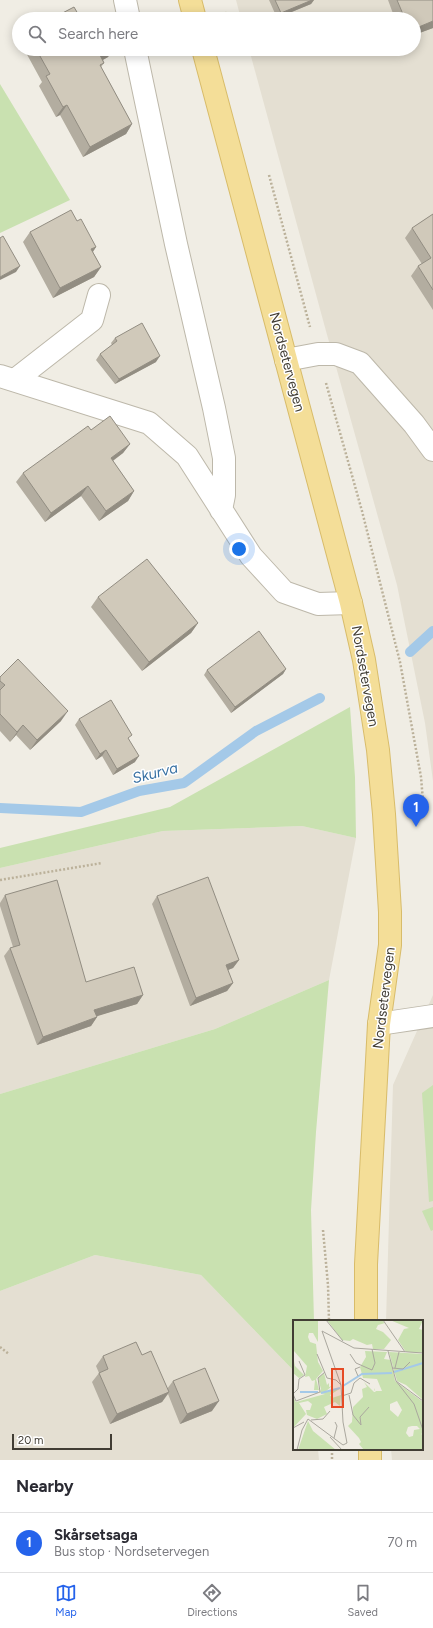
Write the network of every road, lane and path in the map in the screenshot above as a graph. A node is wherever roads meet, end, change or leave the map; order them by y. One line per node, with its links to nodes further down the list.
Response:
1 (125, 0): 3 (street)
2 (190, 0): 4 (main road)
3 (128, 12)
4 (193, 12)
5 (136, 56): 13 (street)
6 (205, 56): 10 (main road, Nordsetervegen)
7 (267, 169): 9 (path)
8 (99, 295): 11 (street)
9 (318, 354): 10 (street); 12 (street); 15 (path)
10 (286, 360): 14 (main road, Nordsetervegen)
11 (8, 378): 13 (street)
12 (433, 450)
13 (221, 510): 14 (street)
14 (351, 603): 19 (main road, Nordsetervegen)
15 (423, 801)
16 (102, 863): 17 (path)
17 (0, 880)
18 (433, 1016): 19 (street)
19 (379, 1024): 22 (main road, Nordsetervegen)
20 (324, 1230): 21 (path)
21 (329, 1320)
22 (366, 1320)
23 (0, 1347): 24 (path)
24 (9, 1354)

